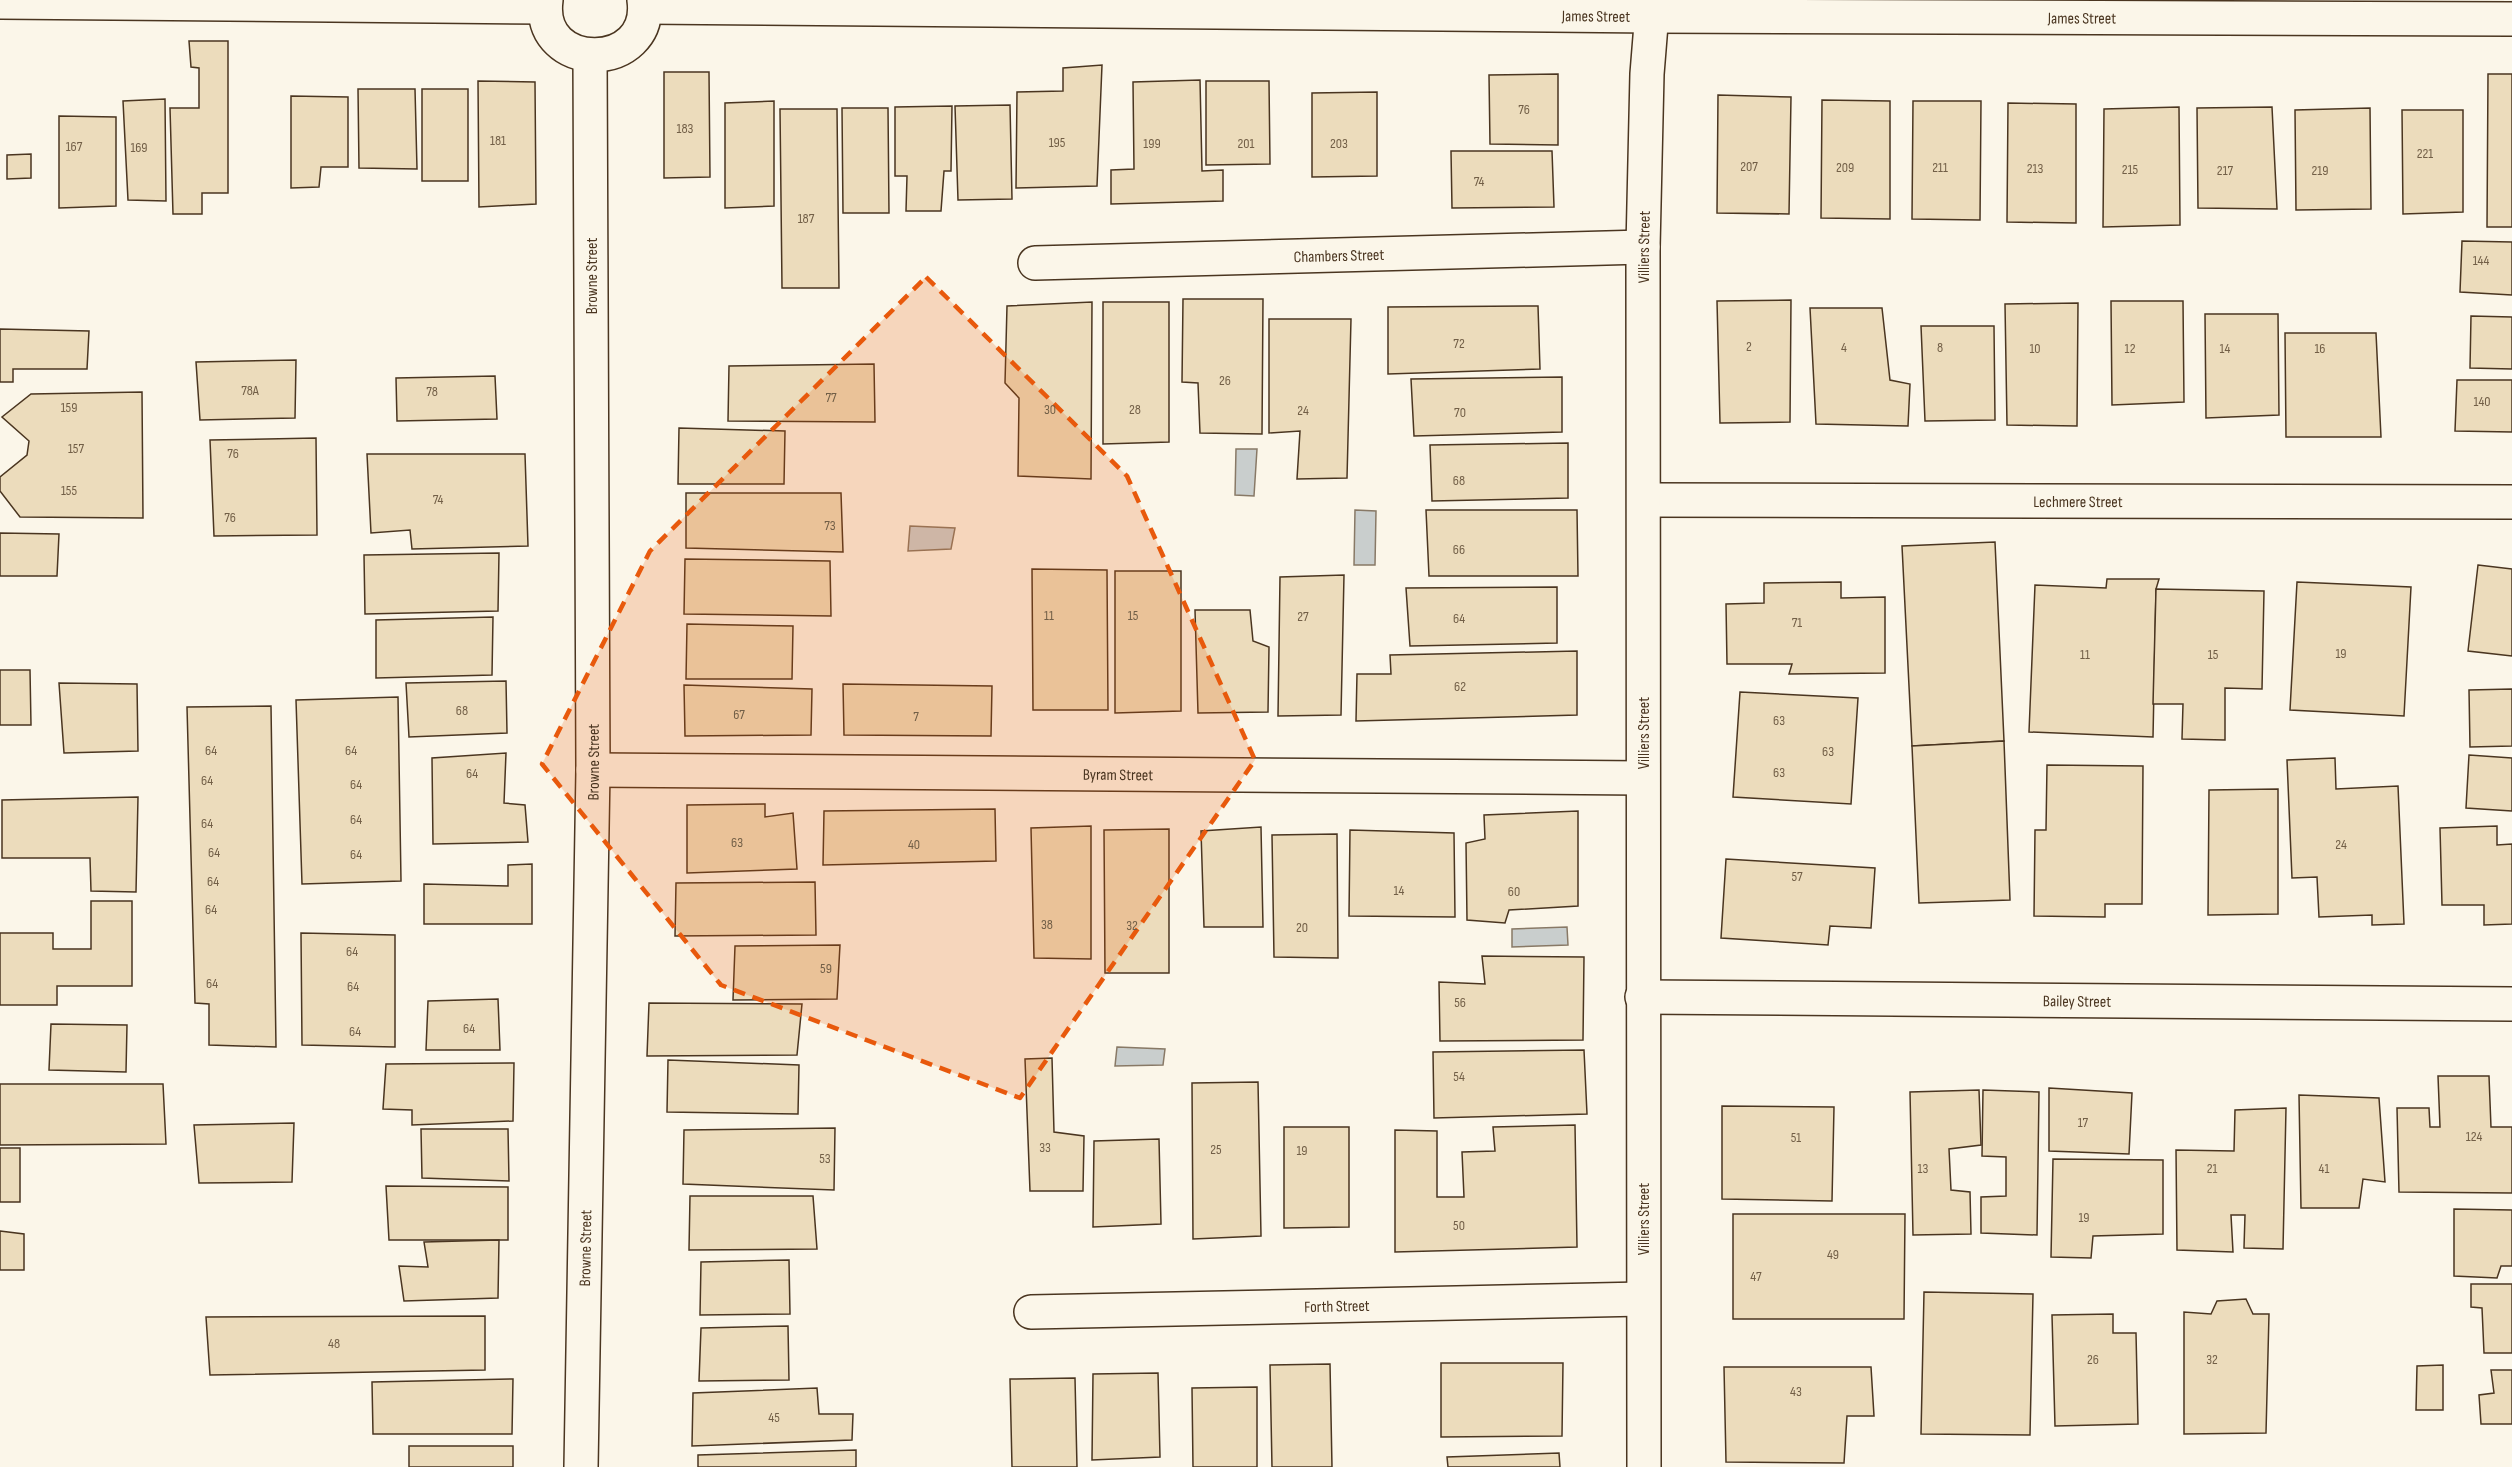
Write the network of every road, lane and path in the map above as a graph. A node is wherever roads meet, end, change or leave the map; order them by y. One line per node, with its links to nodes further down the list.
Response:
1 (0, 2): 2 (street)
2 (546, 4): 6 (street)
3 (645, 4): 4 (street, James Street); 6 (street)
4 (1653, 8): 5 (street, James Street); 7 (street, Villiers Street)
5 (2512, 19)
6 (590, 56): 11 (street, Browne Street)
7 (1643, 247): 8 (street, Chambers Street); 9 (street, Villiers Street)
8 (1035, 263)
9 (1644, 500): 10 (street, Lechmere Street); 12 (street, Villiers Street)
10 (2512, 502)
11 (593, 770): 12 (street, Byram Street); 17 (street, Browne Street)
12 (1642, 778): 13 (street, Villiers Street)
13 (1642, 997): 14 (street, Bailey Street); 15 (street, Villiers Street)
14 (2512, 1004)
15 (1643, 1299): 16 (street, Forth Street); 18 (street, Villiers Street)
16 (1031, 1312)
17 (581, 1467)
18 (1644, 1467)

